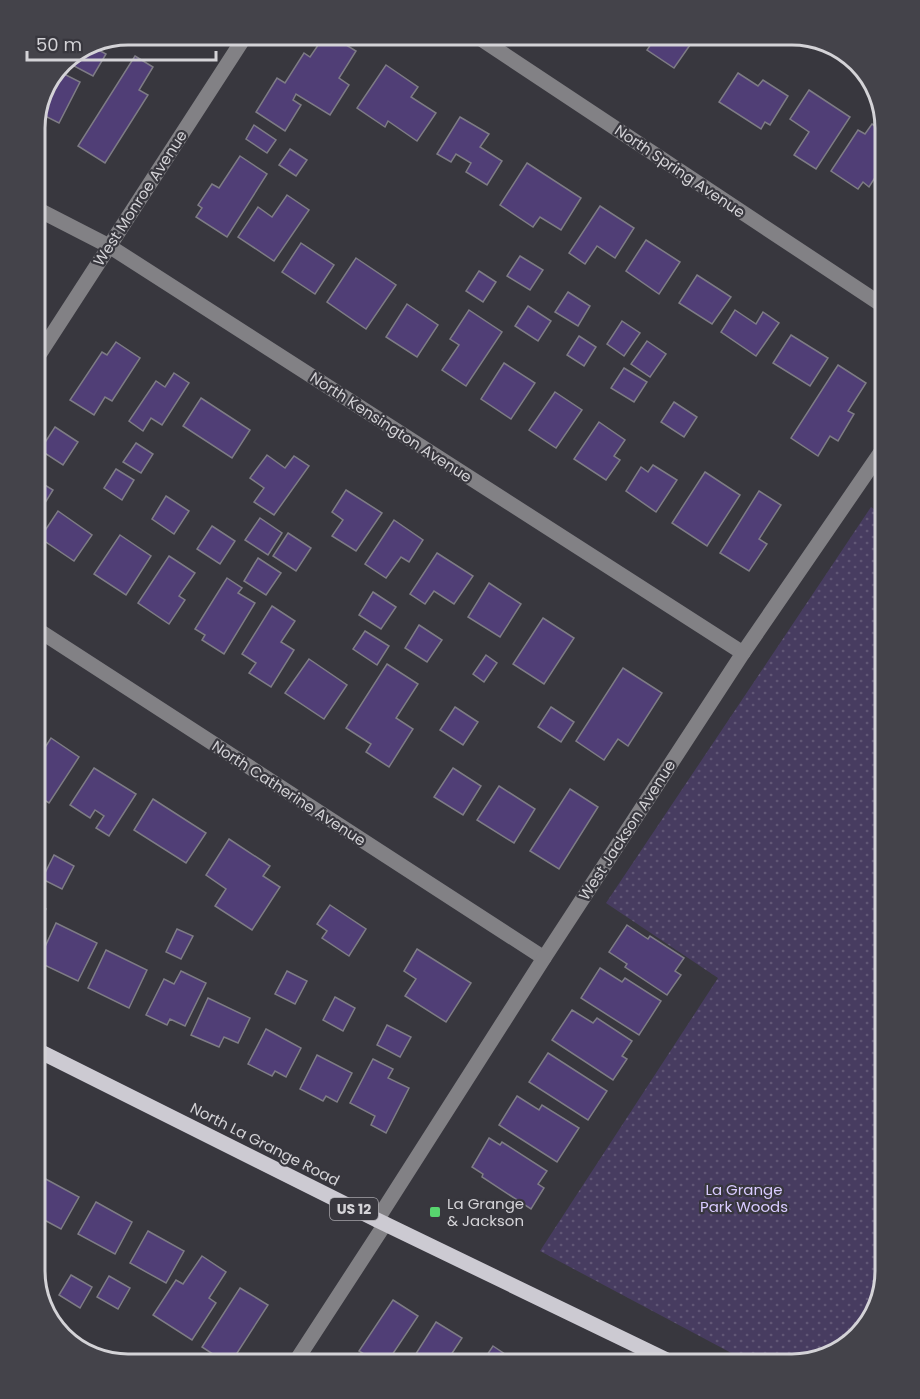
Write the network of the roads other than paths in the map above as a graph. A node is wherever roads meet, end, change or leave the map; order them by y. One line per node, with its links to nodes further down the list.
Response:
1 (239, 45): 4 (street, West Monroe Avenue)
2 (490, 45): 5 (street, North Spring Avenue)
3 (45, 213): 4 (street, North Kensington Avenue)
4 (109, 246): 6 (street, West Monroe Avenue); 9 (street, North Kensington Avenue)
5 (875, 300)
6 (45, 345)
7 (875, 461): 9 (street, West Jackson Avenue)
8 (45, 634): 10 (street, North Catherine Avenue)
9 (743, 653): 10 (street, West Jackson Avenue)
10 (544, 958): 12 (street, West Jackson Avenue)
11 (45, 1054): 12 (main road, North La Grange Road / US 12)
12 (381, 1222): 13 (street, West Jackson Avenue); 14 (main road, North La Grange Road / US 12)
13 (300, 1354)
14 (654, 1354)

